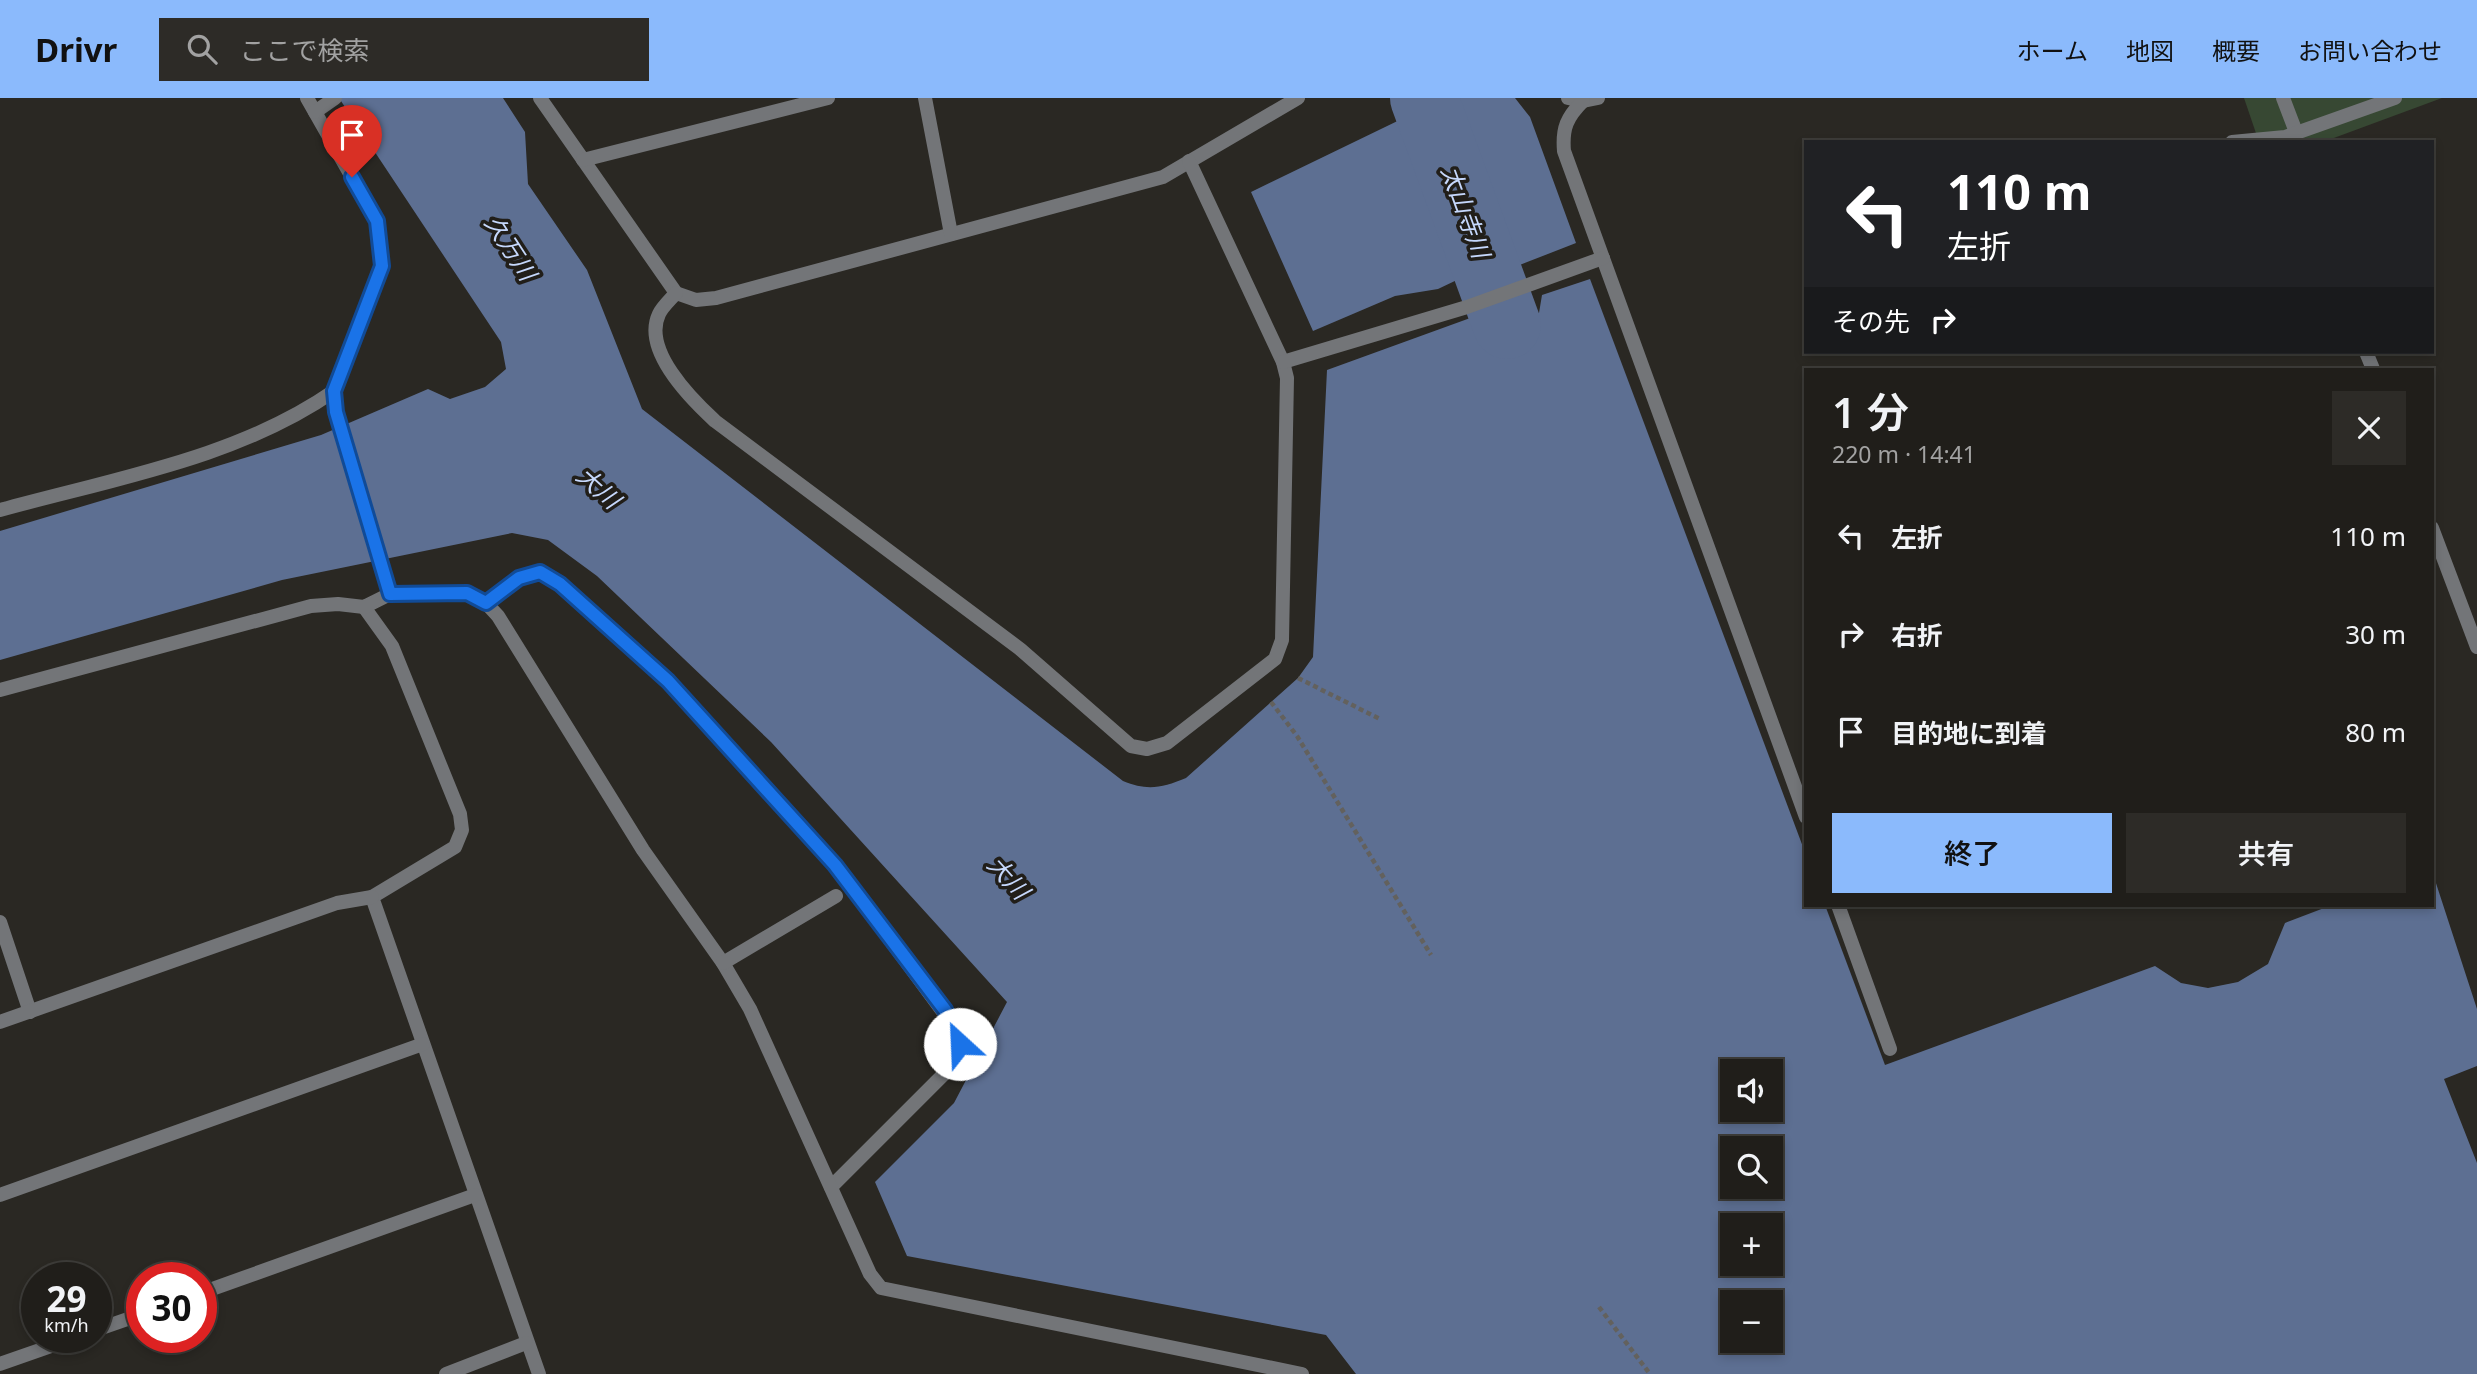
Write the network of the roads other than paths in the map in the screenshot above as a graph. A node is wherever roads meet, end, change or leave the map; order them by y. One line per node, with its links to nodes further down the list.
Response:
1 (307, 98): 11 (street)
2 (540, 98): 14 (street)
3 (828, 98): 14 (street)
4 (925, 98): 16 (street)
5 (1298, 98): 15 (street)
6 (1598, 98): 10 (street)
7 (2283, 98): 12 (street)
8 (2395, 98): 12 (street)
9 (333, 100): 11 (street)
10 (1576, 100): 17 (street)
11 (315, 112): 20 (street)
12 (2289, 137): 13 (street)
13 (2255, 140)
14 (583, 160): 18 (street)
15 (1189, 161): 16 (street); 19 (street)
16 (951, 234): 18 (street)
17 (1603, 258): 19 (street); 28 (street)
18 (676, 293): 19 (street)
19 (1283, 362)
20 (334, 391): 21 (street); 23 (street)
21 (0, 510)
22 (2434, 533): 26 (street)
23 (390, 594): 24 (street); 25 (street)
24 (486, 603): 33 (street); 38 (street)
25 (364, 607): 27 (street); 30 (street)
26 (2477, 647)
27 (0, 690)
28 (1804, 811)
29 (836, 896): 33 (street)
30 (372, 897): 34 (street); 36 (street)
31 (1839, 907): 37 (street)
32 (0, 922): 34 (street)
33 (723, 963): 38 (street)
34 (30, 1012): 35 (street)
35 (0, 1022)
36 (423, 1044): 39 (street); 40 (street)
37 (1890, 1049)
38 (831, 1187): 47 (street)
39 (0, 1195)
40 (475, 1195): 41 (street); 42 (street)
41 (217, 1287)
42 (526, 1343): 45 (street); 46 (street)
43 (31, 1353): 44 (street)
44 (0, 1364)
45 (446, 1374)
46 (539, 1374)
47 (1302, 1374)

